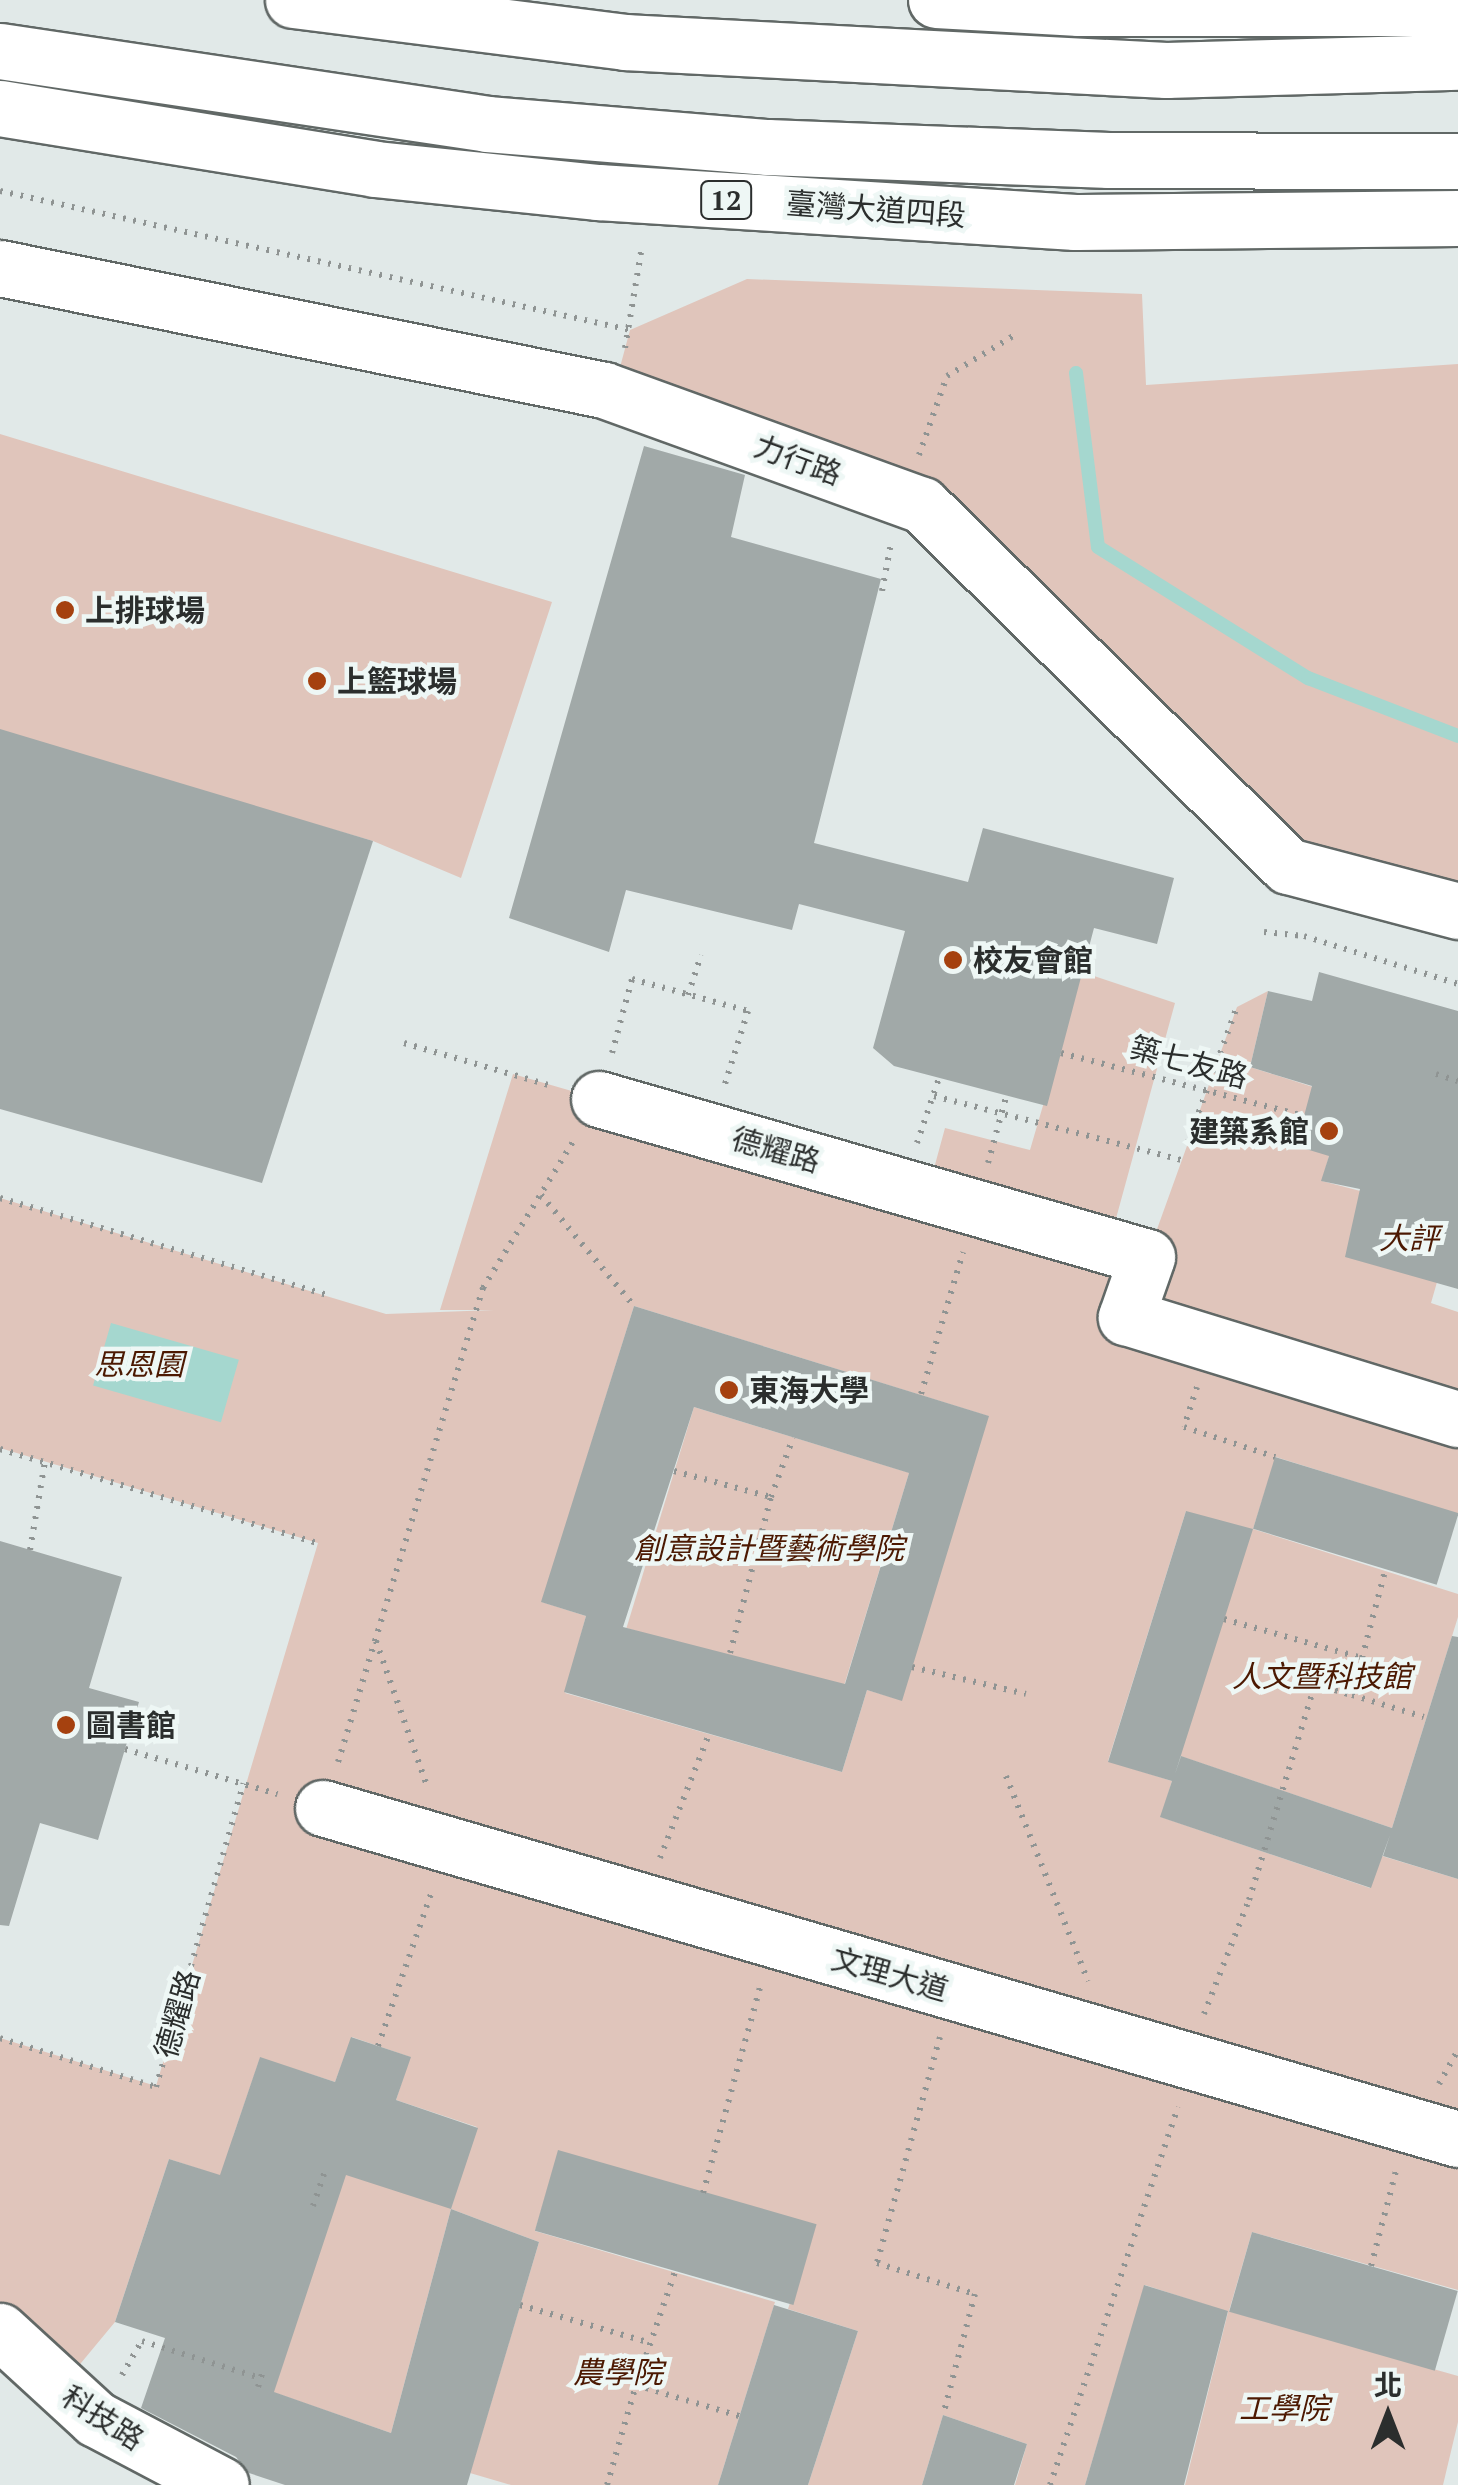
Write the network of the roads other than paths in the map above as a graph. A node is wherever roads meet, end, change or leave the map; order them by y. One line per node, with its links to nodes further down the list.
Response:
1 (293, 0): 5 (main road)
2 (936, 0): 3 (main road)
3 (1458, 8)
4 (0, 51): 7 (main road, 臺灣大道四段 / 12)
5 (1458, 62)
6 (0, 108): 8 (main road, 臺灣大道四段 / 12)
7 (1458, 160)
8 (1458, 218)
9 (0, 268): 10 (main road, 力行路)
10 (1458, 911)
11 (599, 1099): 12 (main road, 德耀路)
12 (1458, 1418)
13 (323, 1808): 14 (main road, 文理大道)
14 (1436, 2132)
15 (0, 2331): 16 (main road, 科技路)
16 (221, 2485)

